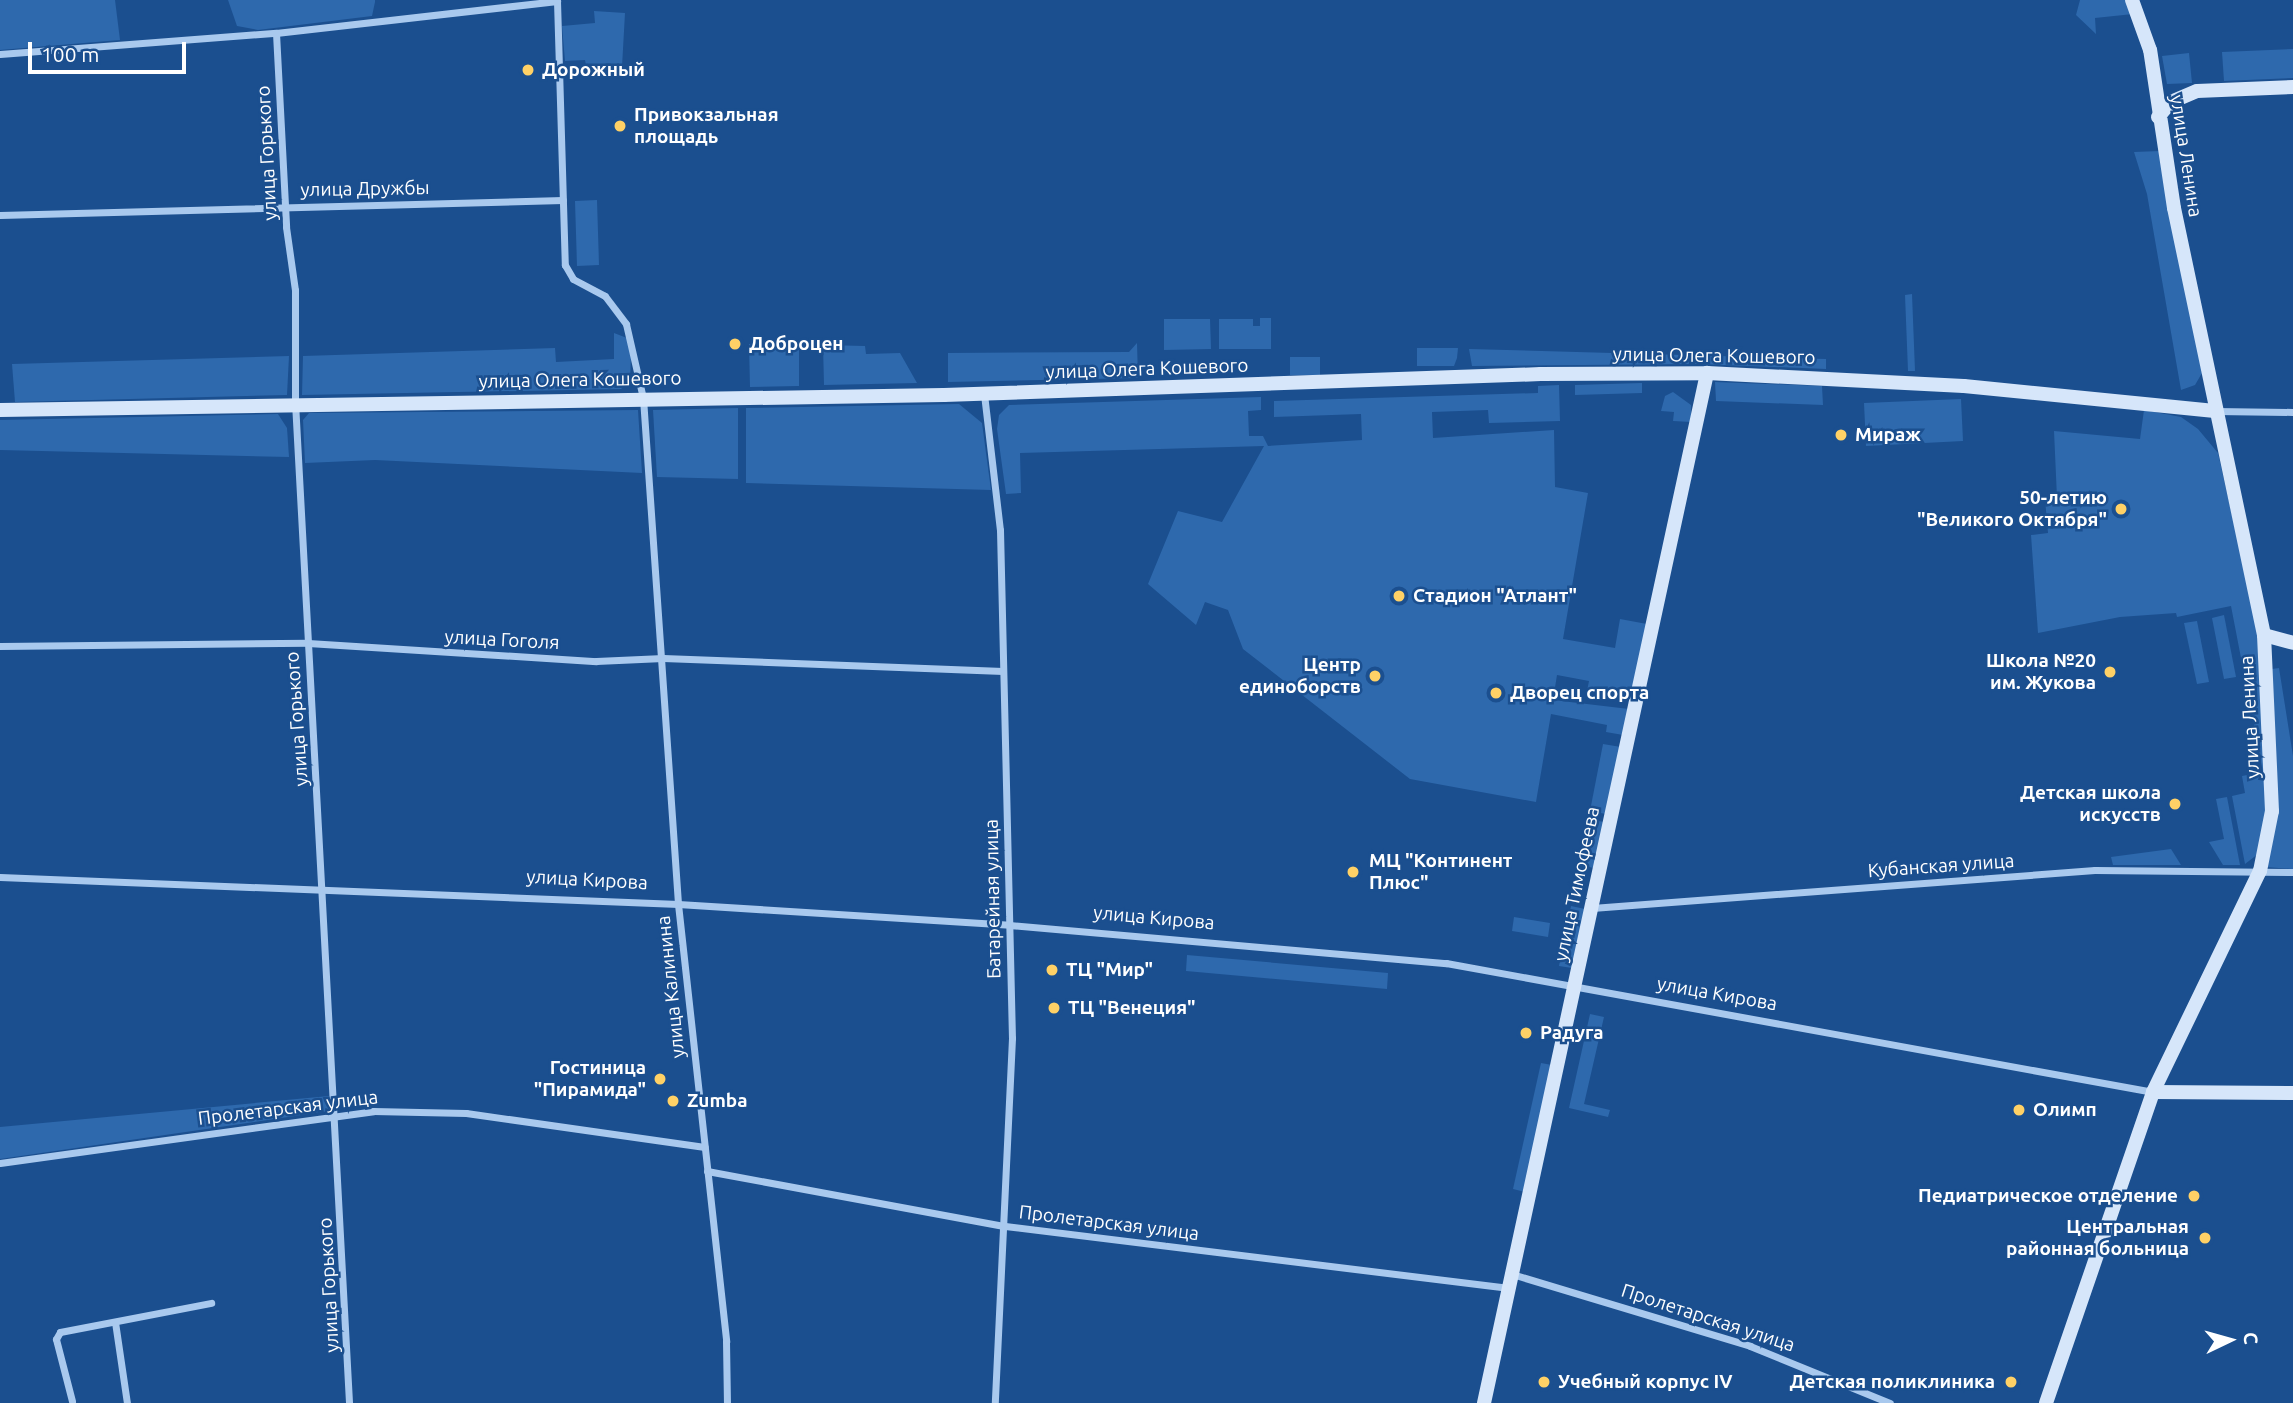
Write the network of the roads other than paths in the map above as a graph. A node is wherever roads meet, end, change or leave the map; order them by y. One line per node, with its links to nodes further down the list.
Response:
1 (2133, 0): 6 (street, улица Ленина)
2 (557, 1): 3 (street); 7 (street)
3 (276, 33): 4 (street); 8 (street, улица Горького)
4 (0, 54)
5 (2293, 87): 6 (street)
6 (2158, 117): 15 (street, улица Ленина)
7 (563, 200): 8 (street, улица Дружбы); 12 (street, улица Калинина)
8 (285, 206): 9 (street, улица Дружбы); 13 (street, улица Горького)
9 (0, 215)
10 (1707, 373): 11 (street, улица Олега Кошевого); 15 (street, улица Олега Кошевого); 28 (street, улица Тимофеева)
11 (984, 394): 12 (street, улица Олега Кошевого); 22 (street, Батарейная улица)
12 (643, 398): 13 (street, улица Олега Кошевого); 21 (street, улица Калинина)
13 (295, 402): 14 (street, улица Олега Кошевого); 18 (street, улица Горького)
14 (0, 410)
15 (2215, 411): 16 (street, улица Олега Кошевого); 17 (street, улица Ленина)
16 (2293, 412)
17 (2264, 635): 19 (street); 23 (street, улица Ленина)
18 (308, 643): 20 (street, улица Гоголя); 21 (street, улица Гоголя); 26 (street, улица Горького)
19 (2293, 643)
20 (0, 646)
21 (663, 658): 22 (street, улица Гоголя); 27 (street, улица Калинина)
22 (1003, 671): 29 (street, Батарейная улица)
23 (2260, 871): 24 (street, Кубанская улица); 28 (street, Кубанская улица); 31 (street, улица Ленина)
24 (2293, 872)
25 (0, 877): 26 (street, улица Кирова)
26 (324, 887): 27 (street, улица Кирова); 33 (street, улица Горького)
27 (678, 904): 29 (street, улица Кирова); 34 (street, улица Калинина)
28 (1591, 908): 30 (street, улица Тимофеева)
29 (1009, 925): 30 (street, улица Кирова); 37 (street, Батарейная улица)
30 (1574, 987): 31 (street, улица Кирова); 38 (street, улица Тимофеева)
31 (2153, 1092): 32 (street, улица Кирова); 48 (street, улица Ленина)
32 (2293, 1093)
33 (335, 1114): 34 (street, Пролетарская улица); 35 (street, Пролетарская улица); 43 (street, улица Горького)
34 (705, 1147): 36 (street, улица Калинина)
35 (0, 1163)
36 (708, 1171): 37 (street, Пролетарская улица); 44 (street, улица Калинина)
37 (1005, 1226): 38 (street, Пролетарская улица); 45 (street, Батарейная улица)
38 (1510, 1281): 46 (street, улица Тимофеева); 47 (street, Пролетарская улица)
39 (211, 1304): 40 (street)
40 (115, 1322): 41 (street); 42 (street)
41 (72, 1401)
42 (127, 1403)
43 (349, 1403)
44 (727, 1403)
45 (995, 1403)
46 (1483, 1403)
47 (1890, 1403)
48 (2046, 1403)

